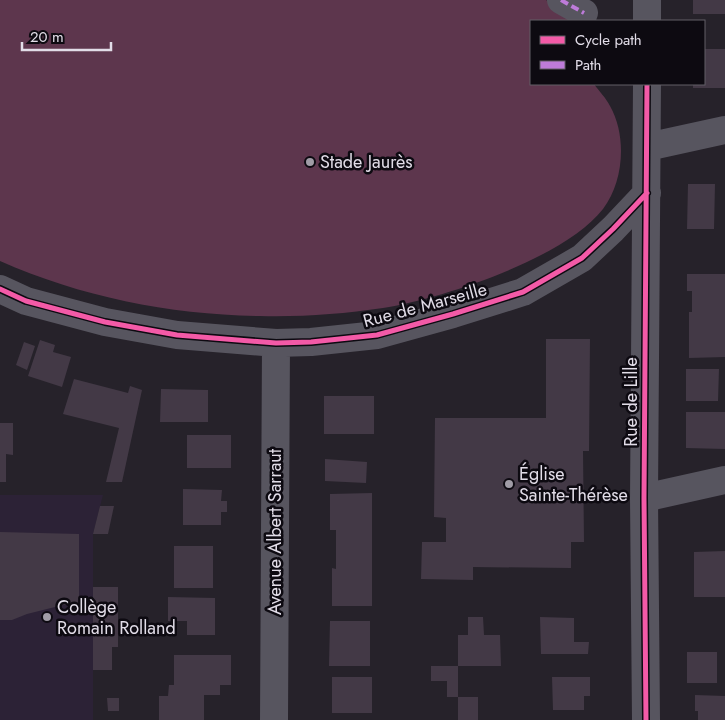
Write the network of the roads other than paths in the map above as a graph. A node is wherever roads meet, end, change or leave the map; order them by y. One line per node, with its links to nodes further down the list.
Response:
1 (647, 0): 2 (street)
2 (647, 20)
3 (647, 85): 5 (street, Rue de Lille)
4 (725, 130): 5 (street)
5 (647, 147): 6 (street, Rue de Lille)
6 (647, 193): 8 (street, Rue de Marseille); 10 (street, Rue de Lille)
7 (0, 289): 8 (street, Rue de Marseille)
8 (276, 343): 11 (street, Avenue Albert Sarraut)
9 (725, 480): 10 (street)
10 (644, 498): 12 (street, Rue de Lille)
11 (274, 720)
12 (646, 720)

